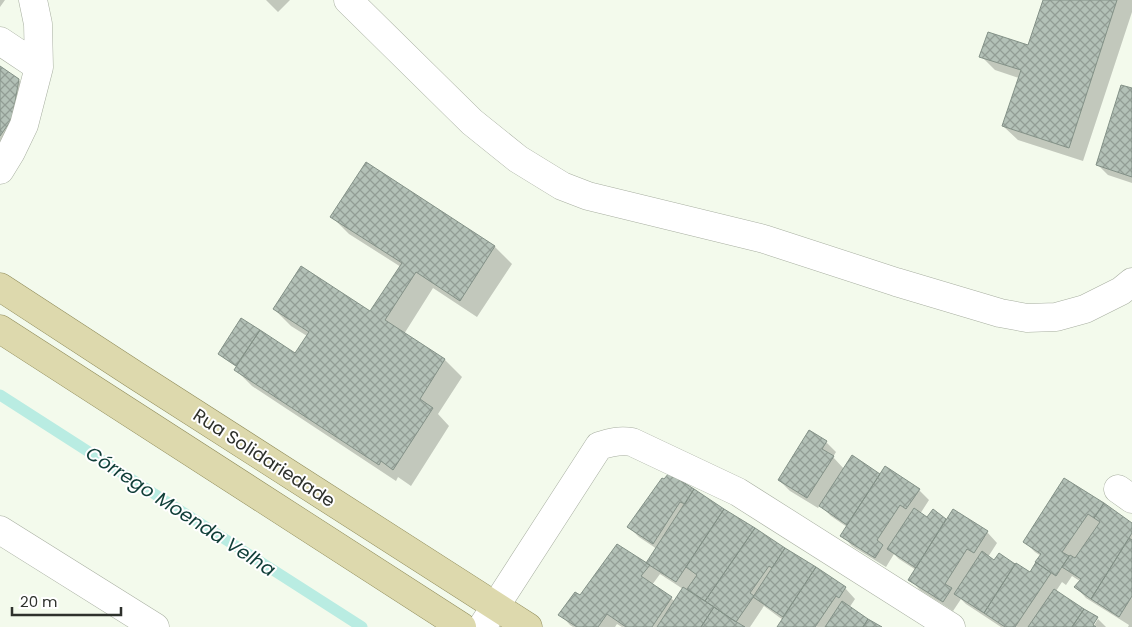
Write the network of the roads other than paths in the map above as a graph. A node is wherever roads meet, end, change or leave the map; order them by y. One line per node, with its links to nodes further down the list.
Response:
1 (33, 0): 4 (street)
2 (348, 0): 6 (street)
3 (0, 41): 4 (street)
4 (39, 67): 5 (street)
5 (0, 170)
6 (1132, 282)
7 (0, 287): 10 (main road, Rua Solidariedade)
8 (0, 329): 12 (main road, Rua Solidariedade)
9 (0, 530): 11 (street)
10 (488, 616): 13 (main road, Rua Solidariedade); 14 (street)
11 (154, 627)
12 (462, 627)
13 (528, 627)
14 (951, 627)

